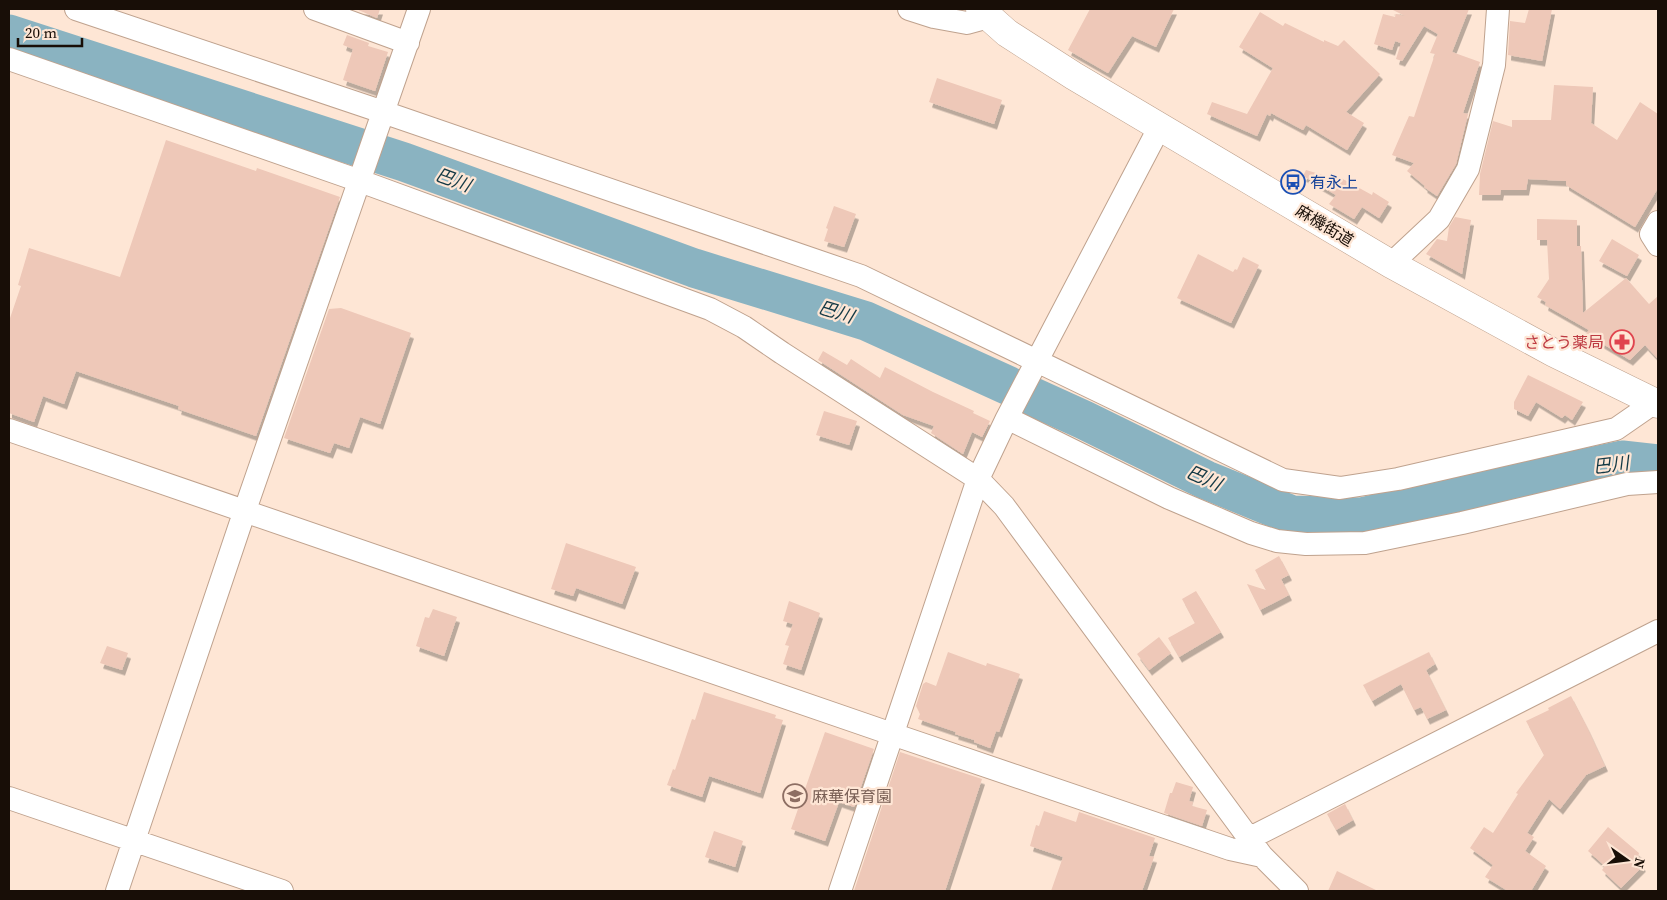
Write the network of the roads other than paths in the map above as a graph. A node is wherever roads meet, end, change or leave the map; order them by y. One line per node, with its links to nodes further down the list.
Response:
1 (76, 9): 9 (street)
2 (315, 9): 7 (street)
3 (419, 9): 7 (street)
4 (909, 9): 6 (street)
5 (1498, 9): 14 (street)
6 (984, 13): 10 (main road, 麻機街道)
7 (408, 43): 9 (street)
8 (9, 59): 11 (street)
9 (383, 112): 11 (street); 15 (street)
10 (1159, 128): 14 (main road, 麻機街道); 15 (street)
11 (360, 181): 19 (street); 21 (street)
12 (1658, 222): 13 (street)
13 (1658, 245)
14 (1391, 264): 16 (main road, 麻機街道)
15 (1038, 361): 16 (street); 17 (street)
16 (1657, 402)
17 (1007, 418): 19 (street); 20 (street)
18 (9, 430): 21 (street)
19 (978, 479): 23 (street); 26 (street)
20 (1658, 482)
21 (245, 510): 23 (street); 25 (street)
22 (1658, 631): 26 (street)
23 (892, 734): 26 (street); 29 (street)
24 (9, 798): 25 (street)
25 (134, 841): 27 (street); 28 (street)
26 (1256, 847): 30 (street)
27 (117, 891)
28 (282, 891)
29 (840, 891)
30 (1297, 891)

